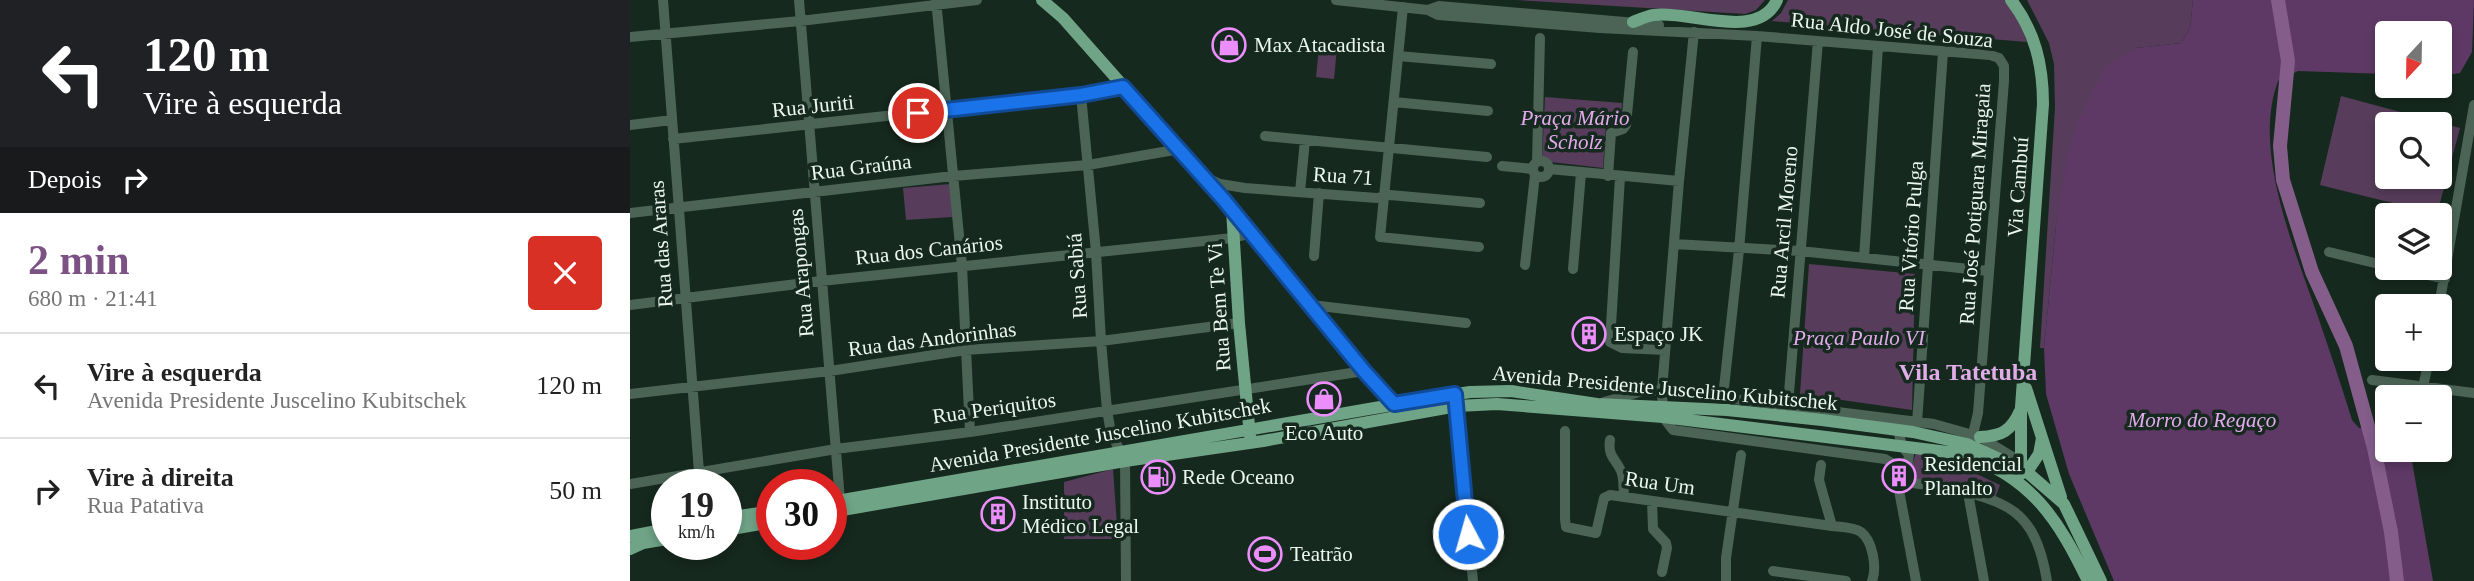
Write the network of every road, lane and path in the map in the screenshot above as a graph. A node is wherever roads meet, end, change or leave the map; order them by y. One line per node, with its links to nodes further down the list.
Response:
1 (663, 0): 16 (street, Rua das Araras)
2 (799, 0): 13 (street, Rua Arapongas)
3 (978, 0): 9 (street)
4 (1042, 0): 12 (main road)
5 (1054, 0): 12 (main road)
6 (1336, 0): 10 (street, Rua Aldo José de Souza)
7 (1777, 0): 14 (main road)
8 (2011, 0): 89 (main road, Via Cambuí)
9 (936, 3): 13 (street); 31 (street)
10 (1403, 7): 11 (street, Rua Aldo José de Souza); 24 (street)
11 (1429, 10): 14 (street, Rua Aldo José de Souza); 15 (street, Rua Aldo José de Souza)
12 (1063, 18): 27 (main road)
13 (800, 21): 16 (street); 35 (street, Rua Arapongas)
14 (1633, 22): 15 (street, Rua Aldo José de Souza)
15 (1694, 32): 17 (street, Rua Aldo José de Souza); 50 (street)
16 (666, 33): 18 (street); 33 (street, Rua das Araras)
17 (1757, 36): 20 (street, Rua Aldo José de Souza); 65 (street)
18 (630, 37)
19 (1540, 38): 44 (street)
20 (1818, 41): 21 (street, Rua Aldo José de Souza); 66 (street, Rua Arcil Moreno)
21 (1878, 47): 23 (street, Rua Aldo José de Souza); 70 (street)
22 (1633, 52): 47 (street)
23 (1943, 52): 25 (street, Rua Aldo José de Souza); 72 (street, Rua Vitório Pulga)
24 (1398, 56): 26 (street); 29 (street)
25 (2002, 61): 76 (street, Rua José Potiguara Miragaia)
26 (1491, 64)
27 (1123, 87): 28 (street, Rua Juriti); 40 (main road)
28 (1081, 95): 31 (street, Rua Juriti); 42 (street, Rua Sabiá)
29 (1394, 102): 32 (street); 39 (street)
30 (2474, 105): 61 (street)
31 (945, 110): 35 (street, Rua Juriti); 46 (street)
32 (1488, 111)
33 (672, 120): 34 (street); 37 (street, Rua das Araras)
34 (630, 125)
35 (808, 126): 37 (street, Rua Juriti); 52 (street, Rua Arapongas)
36 (1265, 136): 38 (street)
37 (673, 139): 58 (street, Rua das Araras)
38 (1305, 140): 39 (street); 53 (street)
39 (1390, 148): 41 (street); 55 (street)
40 (1180, 149): 42 (street, Rua Graúna); 48 (main road)
41 (1487, 157)
42 (1088, 165): 46 (street, Rua Graúna); 67 (street, Rua Sabiá)
43 (1502, 166): 44 (street)
44 (1535, 169): 45 (street); 73 (street)
45 (1581, 173): 47 (street); 75 (street)
46 (953, 176): 52 (street, Rua Graúna); 74 (street)
47 (1608, 176): 49 (street)
48 (1205, 177): 51 (street, Rua 71); 57 (main road)
49 (1620, 177): 50 (street); 85 (street)
50 (1679, 181): 63 (street)
51 (1245, 188): 53 (street, Rua 71); 57 (street)
52 (813, 192): 58 (street, Rua Graúna); 77 (street, Rua Arapongas)
53 (1300, 192): 54 (street, Rua 71)
54 (1319, 193): 55 (street, Rua 71); 69 (street)
55 (1384, 198): 56 (street, Rua 71); 64 (street)
56 (1480, 203)
57 (1228, 205): 60 (main road); 62 (main road, Rua Bem Te Vi)
58 (678, 208): 59 (street, Rua Graúna); 78 (street, Rua das Araras)
59 (630, 213)
60 (1252, 233): 62 (street, Rua dos Canários); 80 (main road)
61 (2452, 237)
62 (1233, 238): 67 (street, Rua dos Canários); 81 (main road, Rua Bem Te Vi)
63 (1674, 244): 65 (street); 85 (street)
64 (1479, 247)
65 (1739, 250): 66 (street); 97 (street)
66 (1800, 251): 70 (street); 101 (street, Rua Arcil Moreno)
67 (1096, 252): 74 (street, Rua dos Canários); 83 (street, Rua Sabiá)
68 (2329, 252): 71 (street)
69 (1314, 256)
70 (1864, 258): 72 (street)
71 (2375, 263)
72 (1929, 264): 76 (street); 106 (street, Rua Vitório Pulga)
73 (1525, 265)
74 (962, 266): 77 (street, Rua dos Canários); 84 (street)
75 (1573, 269)
76 (1988, 271): 111 (street, Rua José Potiguara Miragaia)
77 (821, 281): 78 (street, Rua dos Canários); 86 (street, Rua Arapongas)
78 (684, 297): 79 (street, Rua dos Canários); 91 (street, Rua das Araras)
79 (630, 305)
80 (1311, 305): 82 (street); 87 (main road)
81 (1239, 323): 83 (street, Rua das Andorinhas); 92 (main road, Rua Bem Te Vi)
82 (1466, 323)
83 (1101, 341): 84 (street, Rua das Andorinhas); 103 (street, Rua Sabiá)
84 (965, 350): 86 (street, Rua das Andorinhas); 110 (street)
85 (1665, 350): 93 (street)
86 (830, 371): 91 (street, Rua das Andorinhas); 118 (street, Rua Arapongas)
87 (1364, 371): 92 (street, Rua Periquitos); 99 (main road)
88 (2372, 380): 90 (street)
89 (2024, 384): 102 (main road, Via Cambuí); 112 (main road, Via Cambuí)
90 (2408, 385)
91 (692, 387): 96 (street, Rua das Andorinhas); 122 (street, Rua das Araras)
92 (1245, 387): 103 (street, Rua Periquitos); 108 (main road, Rua Bem Te Vi)
93 (1662, 390): 97 (street); 100 (street); 104 (street)
94 (2452, 390): 95 (street)
95 (2474, 393)
96 (630, 394)
97 (1723, 397): 101 (street)
98 (1456, 400): 99 (main road, Avenida Presidente Juscelino Kubitschek); 100 (main road, Avenida Presidente Juscelino Kubitschek); 104 (main road, Avenida Presidente Juscelino Kubitschek); 115 (main road, Avenida Presidente Juscelino Kubitschek); 144 (street)
99 (1394, 404): 108 (main road, Avenida Presidente Juscelino Kubitschek)
100 (1597, 404): 104 (main road, Avenida Presidente Juscelino Kubitschek)
101 (1788, 405): 105 (street)
102 (2021, 407): 111 (main road); 125 (main road, Via Cambuí)
103 (1107, 410): 110 (street, Rua Periquitos); 120 (street, Rua Sabiá)
104 (1663, 412): 105 (main road, Avenida Presidente Juscelino Kubitschek); 113 (main road, Avenida Presidente Juscelino Kubitschek); 117 (street)
105 (1822, 415): 107 (main road, Avenida Presidente Juscelino Kubitschek); 113 (street)
106 (1917, 423): 107 (street); 111 (street)
107 (1897, 425): 116 (street); 125 (main road, Avenida Presidente Juscelino Kubitschek)
108 (1248, 429): 115 (main road, Rua Bem Te Vi); 120 (main road, Avenida Presidente Juscelino Kubitschek)
109 (1565, 430): 130 (street, Rua Um)
110 (970, 432): 118 (street, Rua Periquitos)
111 (1976, 435): 125 (street)
112 (2042, 435): 125 (main road); 133 (main road, Via Cambuí)
113 (1820, 436): 116 (main road, Avenida Presidente Juscelino Kubitschek); 119 (street)
114 (1609, 440): 130 (street)
115 (1251, 443): 120 (main road, Avenida Presidente Juscelino Kubitschek)
116 (1902, 446): 125 (main road, Avenida Presidente Juscelino Kubitschek); 126 (street)
117 (1741, 447): 119 (street); 135 (street)
118 (836, 449): 123 (street, Rua Periquitos); 124 (street, Rua Arapongas)
119 (1801, 449): 126 (street)
120 (1122, 456): 131 (main road, Avenida Presidente Juscelino Kubitschek); 134 (main road, Avenida Presidente Juscelino Kubitschek); 143 (street, Rua Sabiá)
121 (1821, 465): 136 (street)
122 (699, 469)
123 (722, 469)
124 (836, 469)
125 (2021, 470): 133 (main road, Avenida Presidente Juscelino Kubitschek); 151 (main road, Avenida Presidente Juscelino Kubitschek)
126 (1901, 473): 129 (street); 148 (street)
127 (651, 481): 128 (street, Rua Periquitos)
128 (630, 484)
129 (1968, 493): 149 (street); 150 (street)
130 (1623, 496): 132 (street, Rua Um)
131 (847, 499)
132 (1652, 501): 135 (street, Rua Um); 142 (street)
133 (2064, 504): 152 (main road, Avenida Presidente Juscelino Kubitschek)
134 (847, 509)
135 (1734, 513): 136 (street, Rua Um); 145 (street)
136 (1832, 526): 147 (street, Rua Um)
137 (651, 532): 138 (main road)
138 (630, 536)
139 (651, 542): 140 (main road)
140 (630, 549)
141 (1773, 571): 146 (street)
142 (1662, 572)
143 (1126, 581)
144 (1473, 581)
145 (1726, 581)
146 (1846, 581)
147 (1872, 581)
148 (1916, 581)
149 (1984, 581)
150 (2046, 581)
151 (2088, 581)
152 (2101, 581)

